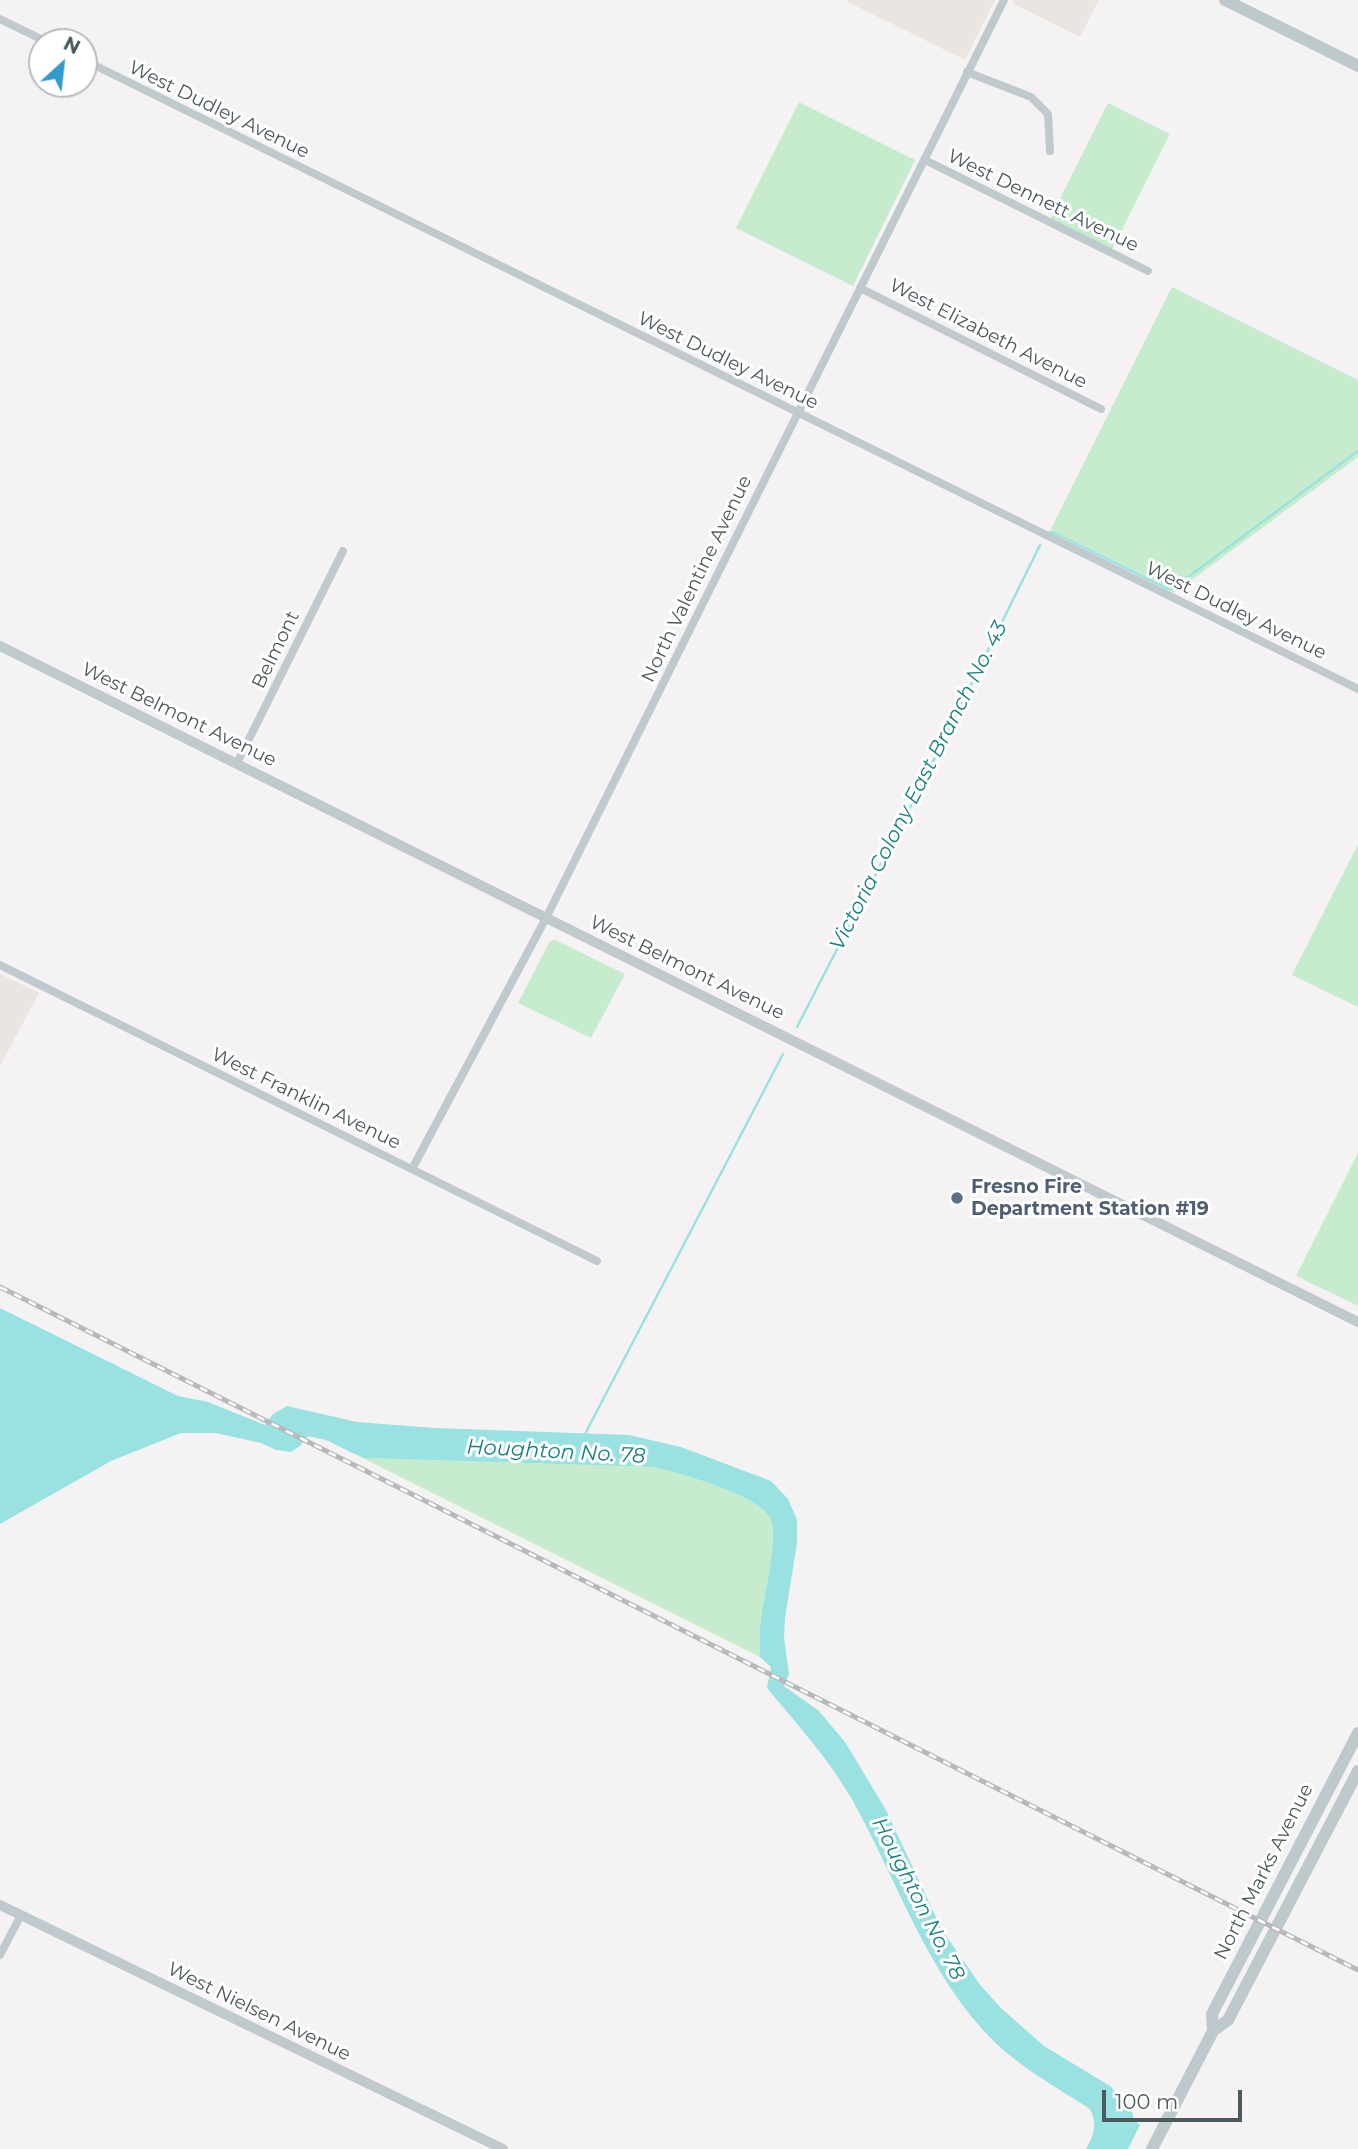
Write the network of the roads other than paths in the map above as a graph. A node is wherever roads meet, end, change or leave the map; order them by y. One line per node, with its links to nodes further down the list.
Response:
1 (1004, 0): 7 (street, North Valentine Avenue)
2 (1226, 0): 5 (main road)
3 (0, 19): 4 (street)
4 (28, 33)
5 (1358, 65)
6 (98, 67): 13 (street, West Dudley Avenue)
7 (967, 72): 8 (street); 9 (street, North Valentine Avenue)
8 (1050, 151)
9 (925, 160): 10 (street, West Dennett Avenue); 11 (street, North Valentine Avenue)
10 (1148, 271)
11 (860, 288): 12 (street, West Elizabeth Avenue); 13 (street, North Valentine Avenue)
12 (1101, 408)
13 (797, 413): 16 (street, West Dudley Avenue); 18 (street, North Valentine Avenue)
14 (343, 551): 17 (street, Belmont)
15 (0, 646): 17 (street, West Belmont Avenue)
16 (1358, 689)
17 (237, 763): 18 (street, West Belmont Avenue)
18 (546, 918): 20 (street, North Valentine Avenue); 22 (street, West Belmont Avenue)
19 (0, 965): 20 (street, West Franklin Avenue)
20 (412, 1169): 21 (street, West Franklin Avenue)
21 (597, 1261)
22 (1358, 1322)
23 (1358, 1733): 28 (main road, North Marks Avenue)
24 (1358, 1771): 28 (main road, North Marks Avenue)
25 (0, 1905): 26 (street, West Nielsen Avenue)
26 (21, 1915): 27 (street); 29 (street, West Nielsen Avenue)
27 (0, 1955)
28 (1213, 2031): 30 (main road, North Marks Avenue)
29 (503, 2149)
30 (1152, 2149)

